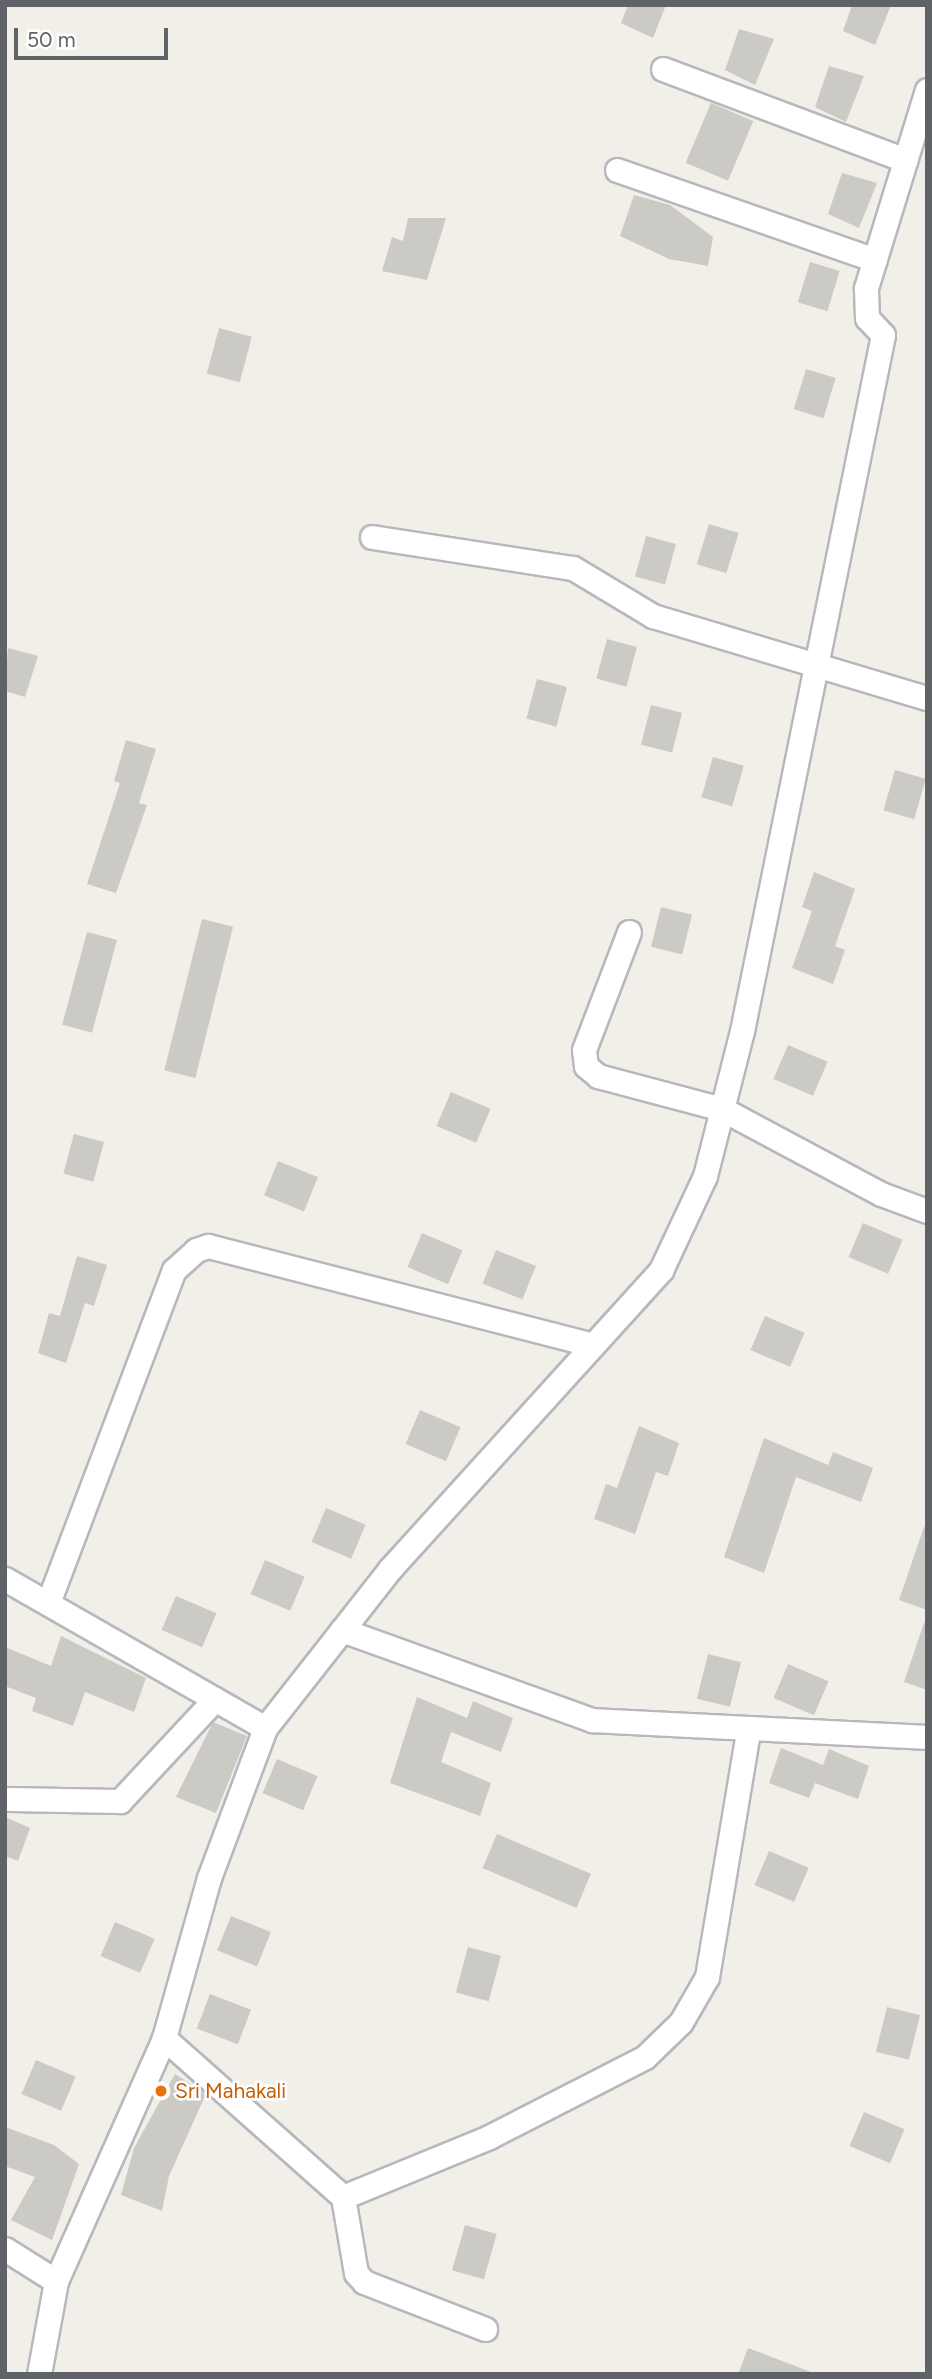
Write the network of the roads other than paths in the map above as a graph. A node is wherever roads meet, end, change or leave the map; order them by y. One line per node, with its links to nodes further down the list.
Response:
1 (663, 69): 3 (street)
2 (927, 90): 3 (street)
3 (905, 160): 5 (street)
4 (617, 170): 5 (street)
5 (875, 260): 7 (street)
6 (372, 537): 7 (street)
7 (818, 667): 8 (street); 10 (street)
8 (927, 698)
9 (629, 932): 10 (street)
10 (722, 1109): 11 (street); 12 (street)
11 (927, 1211)
12 (591, 1344): 14 (street); 15 (street)
13 (5, 1579): 14 (street)
14 (47, 1603): 16 (street)
15 (342, 1630): 17 (street); 18 (street)
16 (215, 1699): 17 (street); 20 (street)
17 (265, 1728): 21 (street)
18 (748, 1731): 19 (street); 22 (street)
19 (927, 1737)
20 (5, 1799)
21 (164, 2038): 22 (street); 24 (street)
22 (343, 2197): 25 (street)
23 (5, 2249): 24 (street)
24 (55, 2281): 26 (street)
25 (485, 2329)
26 (39, 2374)

